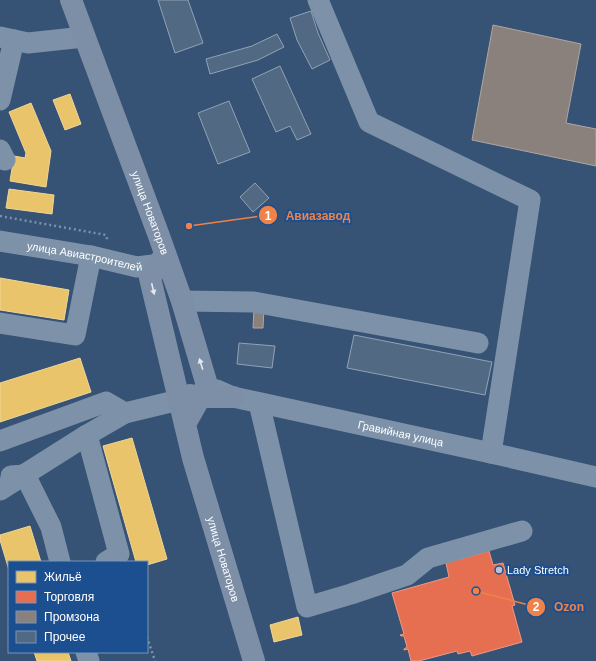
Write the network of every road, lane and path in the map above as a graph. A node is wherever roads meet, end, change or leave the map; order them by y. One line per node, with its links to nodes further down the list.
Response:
1 (71, 0): 3 (main road, улица Новаторов)
2 (318, 0): 20 (street)
3 (84, 37): 4 (street); 8 (main road, улица Новаторов)
4 (7, 38): 5 (street)
5 (0, 100)
6 (0, 241): 7 (street, улица Авиастроителей)
7 (91, 256): 8 (street, улица Авиастроителей); 10 (street)
8 (164, 259): 9 (main road, улица Новаторов); 13 (main road, улица Новаторов, one-way to 13)
9 (182, 301): 11 (street); 12 (main road, улица Новаторов, one-way to 9)
10 (0, 323)
11 (478, 342)
12 (207, 385): 14 (street, Гравийная улица); 17 (main road)
13 (177, 390): 14 (main road); 16 (street); 17 (main road, улица Новаторов)
14 (234, 397): 15 (street, Гравийная улица)
15 (259, 403): 20 (street, Гравийная улица); 25 (street)
16 (125, 413): 18 (street); 19 (street)
17 (185, 424): 30 (main road, улица Новаторов)
18 (87, 435): 21 (street); 27 (street)
19 (0, 441)
20 (491, 452): 23 (street, Гравийная улица)
21 (25, 475): 22 (street); 24 (street); 26 (street)
22 (0, 476)
23 (596, 477)
24 (0, 490)
25 (522, 531)
26 (60, 561)
27 (108, 561)
28 (148, 640): 29 (path)
29 (155, 661)
30 (254, 661)

